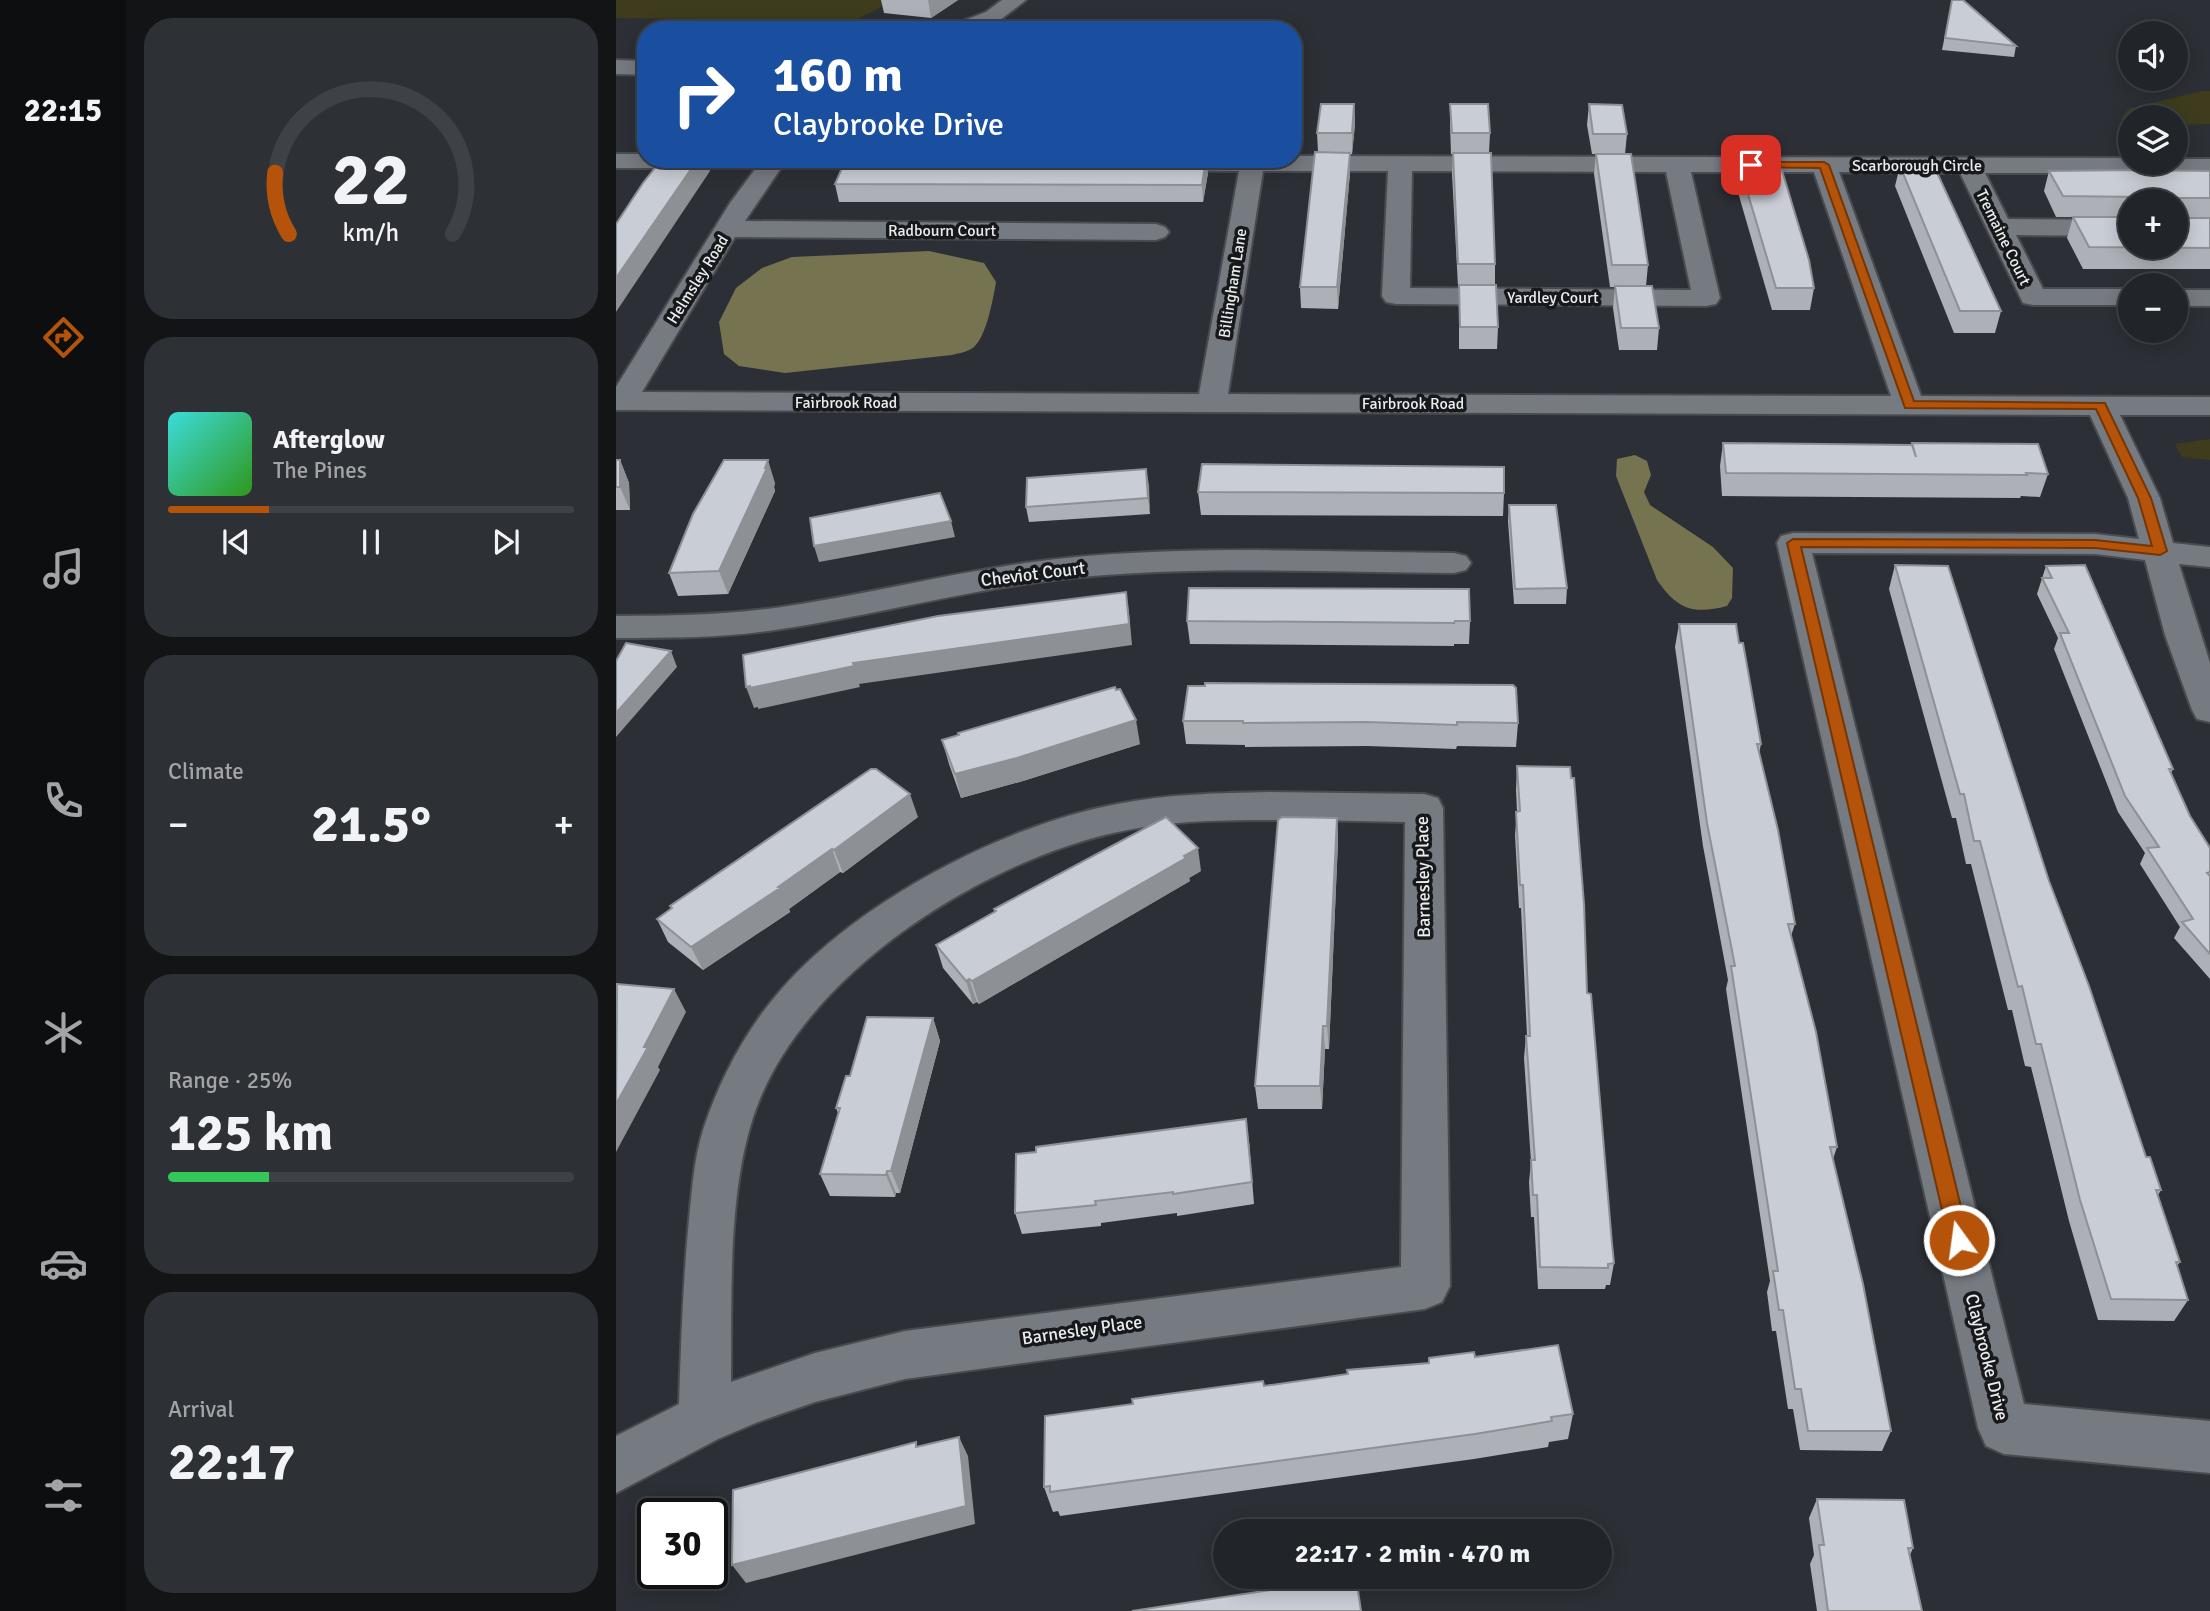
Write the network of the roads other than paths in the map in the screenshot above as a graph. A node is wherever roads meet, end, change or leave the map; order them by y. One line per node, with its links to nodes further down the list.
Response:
1 (1016, 0): 2 (street)
2 (981, 21)
3 (616, 67): 4 (street)
4 (637, 68)
5 (616, 161): 6 (street)
6 (637, 161)
7 (1302, 163): 8 (street, Scarborough Circle)
8 (1400, 164): 9 (street, Scarborough Circle); 9 (street, Yardley Court)
9 (1677, 165): 10 (street, Scarborough Circle)
10 (1824, 165): 11 (street, Scarborough Circle); 24 (street)
11 (1969, 165): 12 (street, Scarborough Circle); 15 (street, Tremaine Court)
12 (2210, 166)
13 (769, 168): 17 (street, Helmsley Road)
14 (1251, 168): 23 (street, Billingham Lane)
15 (1999, 228): 16 (street); 19 (street, Tremaine Court)
16 (2118, 228)
17 (728, 229): 18 (street, Radbourn Court); 22 (street, Helmsley Road)
18 (1156, 232)
19 (2118, 297)
20 (2188, 298): 21 (street)
21 (2210, 298)
22 (619, 401): 23 (street, Fairbrook Road)
23 (1212, 403): 24 (street, Fairbrook Road)
24 (1909, 405): 25 (street, Fairbrook Road)
25 (2101, 405): 26 (street, Fairbrook Road); 27 (street)
26 (2210, 406)
27 (2160, 551): 28 (street); 31 (street); 33 (street, Claybrooke Drive)
28 (2210, 557)
29 (1454, 563): 30 (street, Cheviot Court)
30 (616, 627)
31 (2210, 710)
32 (705, 1417): 32 (street, Barnesley Place); 34 (street, Barnesley Place)
33 (2210, 1447)
34 (616, 1467)

